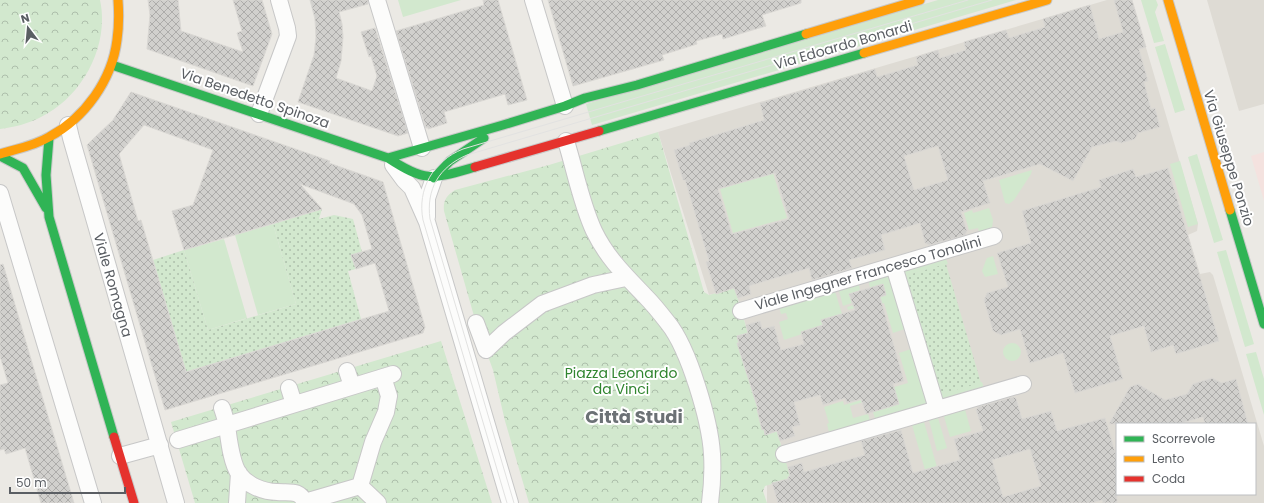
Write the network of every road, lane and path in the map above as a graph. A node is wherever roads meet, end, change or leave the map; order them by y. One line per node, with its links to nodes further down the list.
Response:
1 (118, 0): 8 (street)
2 (279, 0): 10 (street)
3 (377, 0): 15 (street)
4 (533, 0): 9 (street)
5 (920, 0): 9 (street, Via Edoardo Bonardi)
6 (1047, 0): 14 (street, Via Edoardo Bonardi)
7 (1168, 0): 26 (street, Via Giuseppe Ponzio)
8 (112, 65): 10 (street, Via Benedetto Spinoza); 11 (street)
9 (565, 106): 12 (street)
10 (259, 114): 17 (street, Via Benedetto Spinoza)
11 (68, 125): 13 (street); 37 (street, Viale Romagna)
12 (503, 125): 15 (street); 18 (street)
13 (49, 138): 16 (street); 20 (street)
14 (566, 141): 18 (street); 24 (street)
15 (423, 152): 17 (street)
16 (0, 155): 20 (street)
17 (388, 158): 18 (street); 21 (street)
18 (431, 172): 21 (street)
19 (0, 193): 43 (street)
20 (48, 211): 39 (street)
21 (427, 222): 48 (street)
22 (994, 236): 23 (street, Viale Ingegner Francesco Tonolini)
23 (894, 266): 25 (street, Viale Ingegner Francesco Tonolini); 34 (street)
24 (626, 278): 27 (street); 49 (street)
25 (741, 311)
26 (1264, 324)
27 (497, 338)
28 (347, 371): 30 (street)
29 (1023, 384): 34 (street)
30 (352, 386): 32 (street); 41 (street)
31 (289, 388): 32 (street)
32 (294, 404): 35 (street)
33 (222, 408): 35 (street)
34 (937, 410): 38 (street)
35 (227, 425): 36 (street); 40 (street)
36 (178, 440)
37 (160, 445): 39 (street); 45 (street, Viale Romagna)
38 (784, 454)
39 (120, 456): 44 (street)
40 (239, 473): 42 (street); 46 (street)
41 (360, 486): 42 (street); 47 (street)
42 (305, 502)
43 (93, 503)
44 (134, 503)
45 (176, 503)
46 (237, 503)
47 (378, 503)
48 (510, 503)
49 (710, 503)

